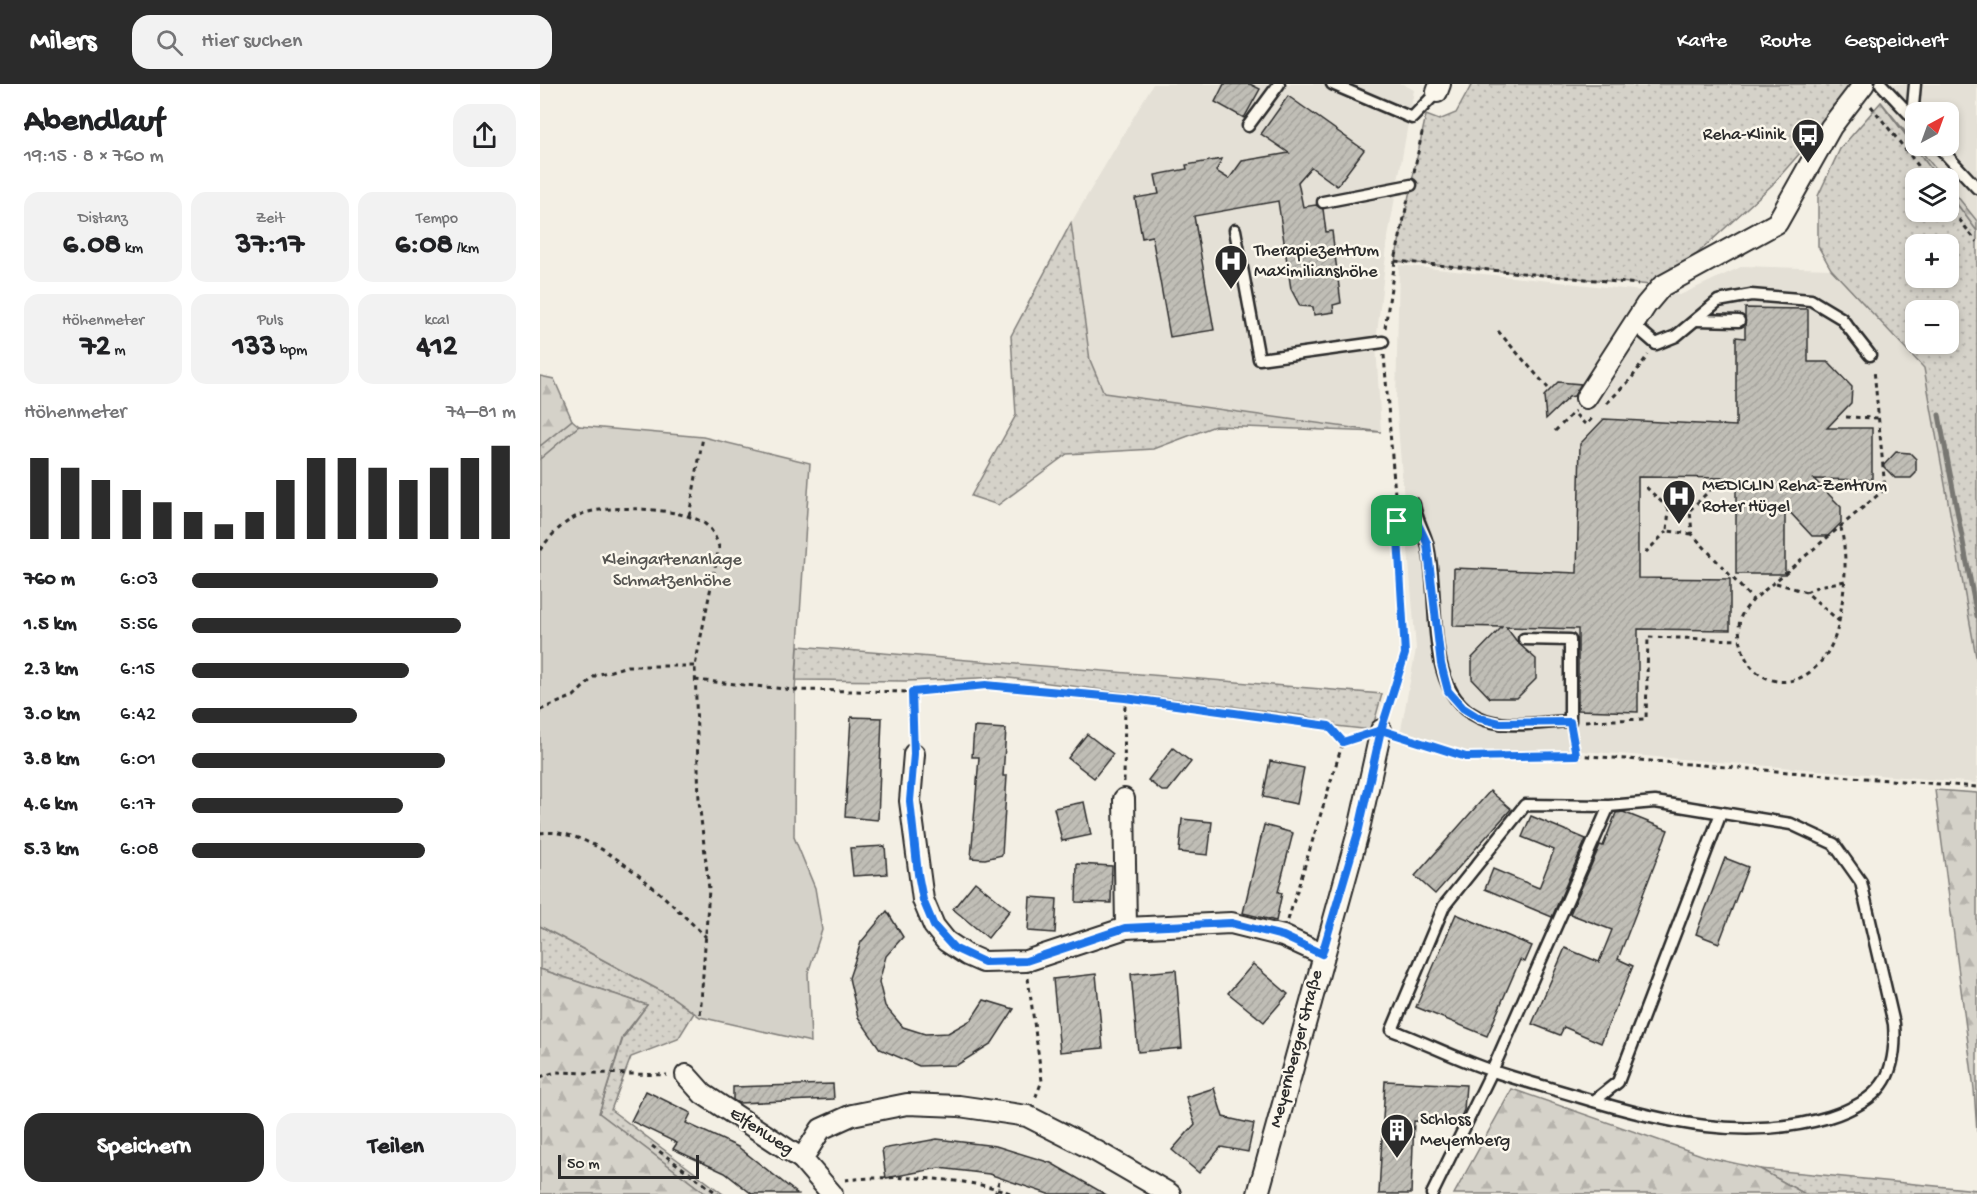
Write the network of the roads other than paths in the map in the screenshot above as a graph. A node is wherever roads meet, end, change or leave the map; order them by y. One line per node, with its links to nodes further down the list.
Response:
1 (1279, 84): 9 (lane)
2 (1332, 84): 6 (lane)
3 (1881, 84): 8 (lane)
4 (1915, 84): 7 (lane)
5 (1862, 87): 17 (street)
6 (1438, 88)
7 (1914, 102)
8 (1905, 109)
9 (1248, 126)
10 (1947, 156): 12 (lane)
11 (1411, 185): 13 (lane)
12 (1977, 188)
13 (1323, 202)
14 (1235, 230): 18 (lane)
15 (1696, 321): 16 (lane); 17 (lane); 19 (lane)
16 (1739, 321)
17 (1633, 324): 20 (street)
18 (1383, 342)
19 (1870, 355)
20 (1586, 398)
21 (1414, 504): 22 (lane)
22 (1416, 520): 23 (lane); 24 (lane)
23 (1397, 521)
24 (1524, 639)
25 (1381, 730): 31 (street, Meyernberger Straße)
26 (914, 754): 30 (street)
27 (1124, 799): 30 (street)
28 (1609, 806): 29 (lane); 32 (lane); 32 (lane)
29 (1721, 813): 34 (lane); 34 (lane)
30 (1125, 928): 31 (street)
31 (1322, 954): 38 (street, Meyernberger Straße)
32 (1492, 1071): 34 (lane); 39 (lane)
33 (686, 1076): 35 (street, Elfenweg)
34 (1594, 1101)
35 (802, 1159): 36 (street, Elfenweg); 37 (street)
36 (827, 1188)
37 (1170, 1194)
38 (1258, 1194)
39 (1432, 1194)

